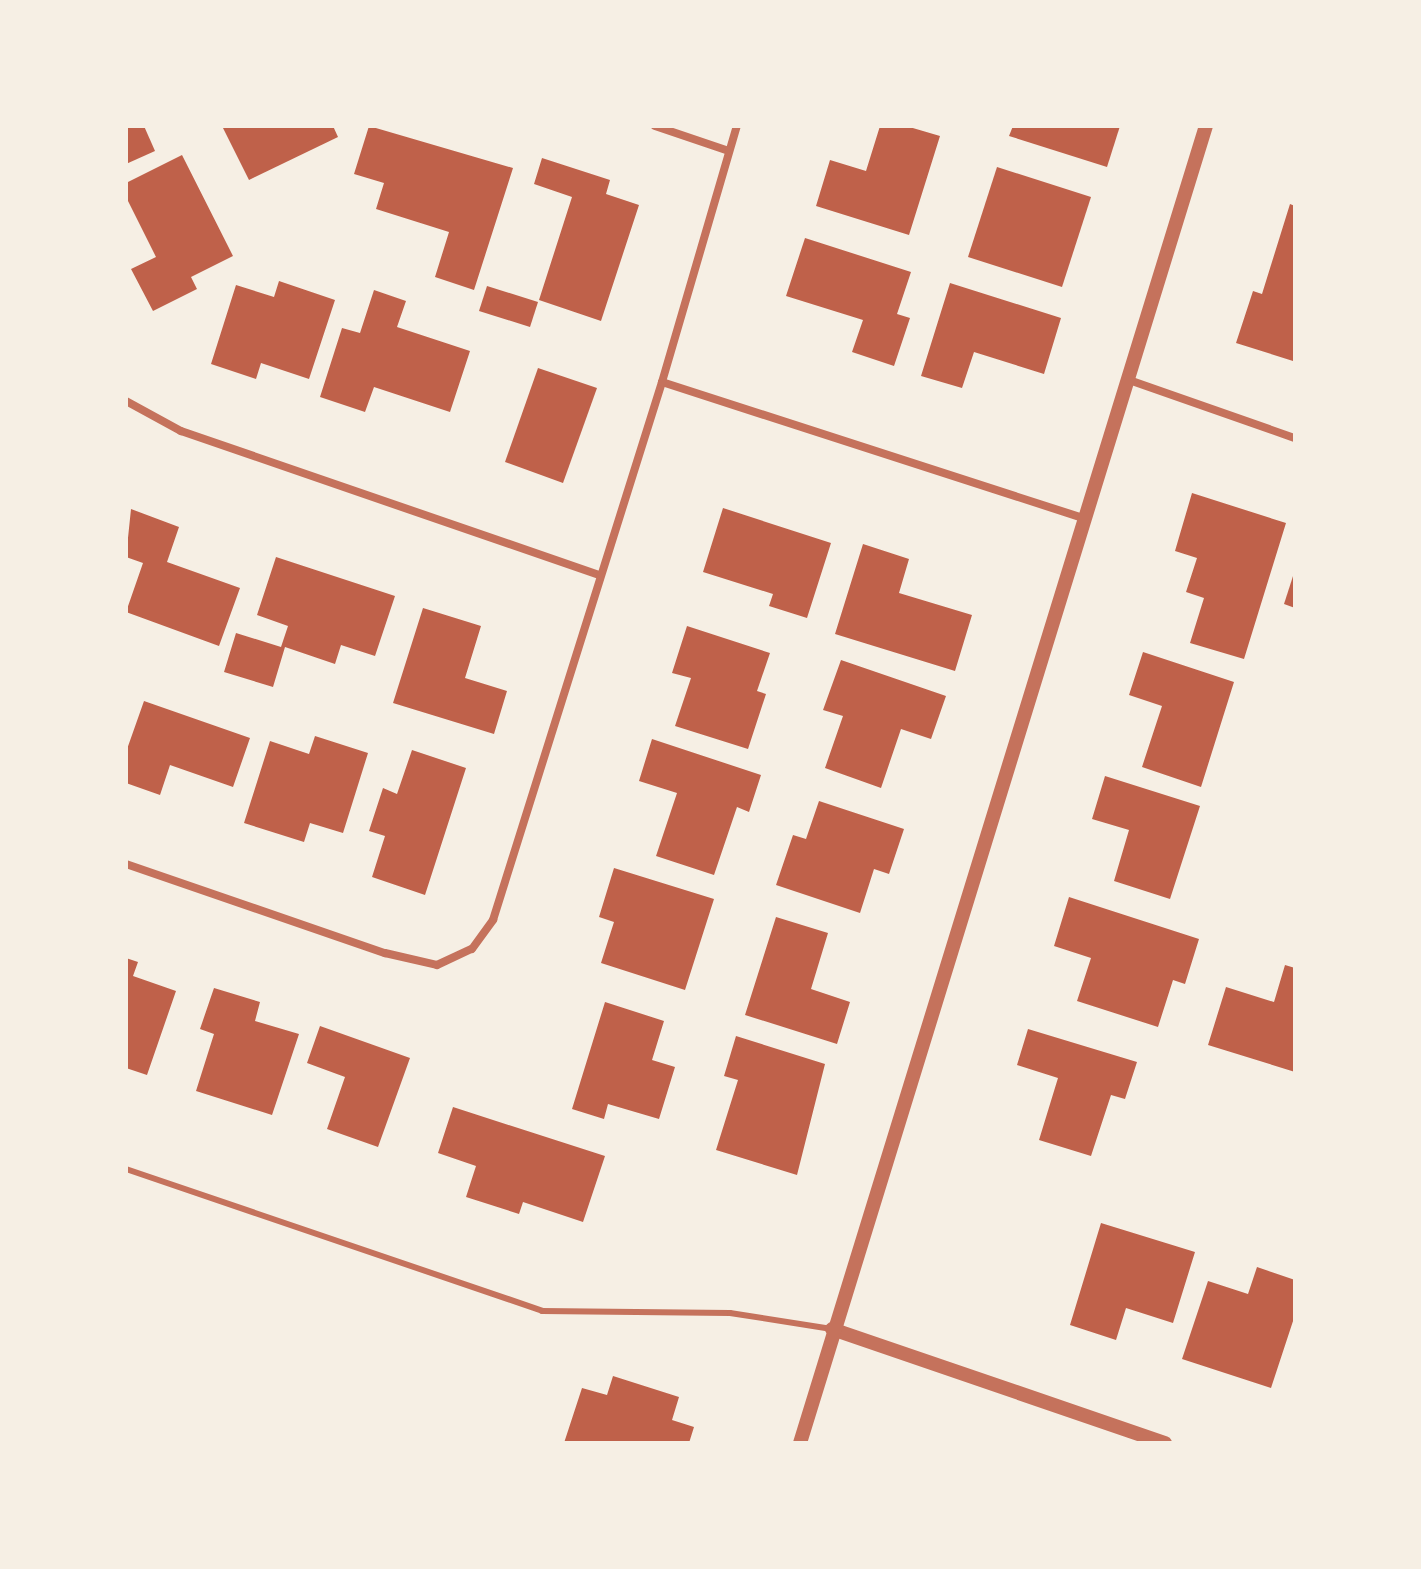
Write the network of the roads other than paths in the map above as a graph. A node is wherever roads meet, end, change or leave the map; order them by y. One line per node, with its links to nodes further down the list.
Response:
1 (655, 126): 4 (street)
2 (737, 126): 4 (street)
3 (1206, 126): 5 (street)
4 (729, 151): 6 (street)
5 (1129, 380): 8 (street); 9 (street)
6 (662, 382): 9 (street); 10 (street)
7 (126, 401): 10 (street)
8 (1295, 438)
9 (1087, 519): 13 (street)
10 (600, 575): 11 (street)
11 (126, 864)
12 (126, 1169): 13 (lane)
13 (832, 1329): 14 (street); 15 (street)
14 (1126, 1436): 16 (street)
15 (800, 1443)
16 (1165, 1443)

